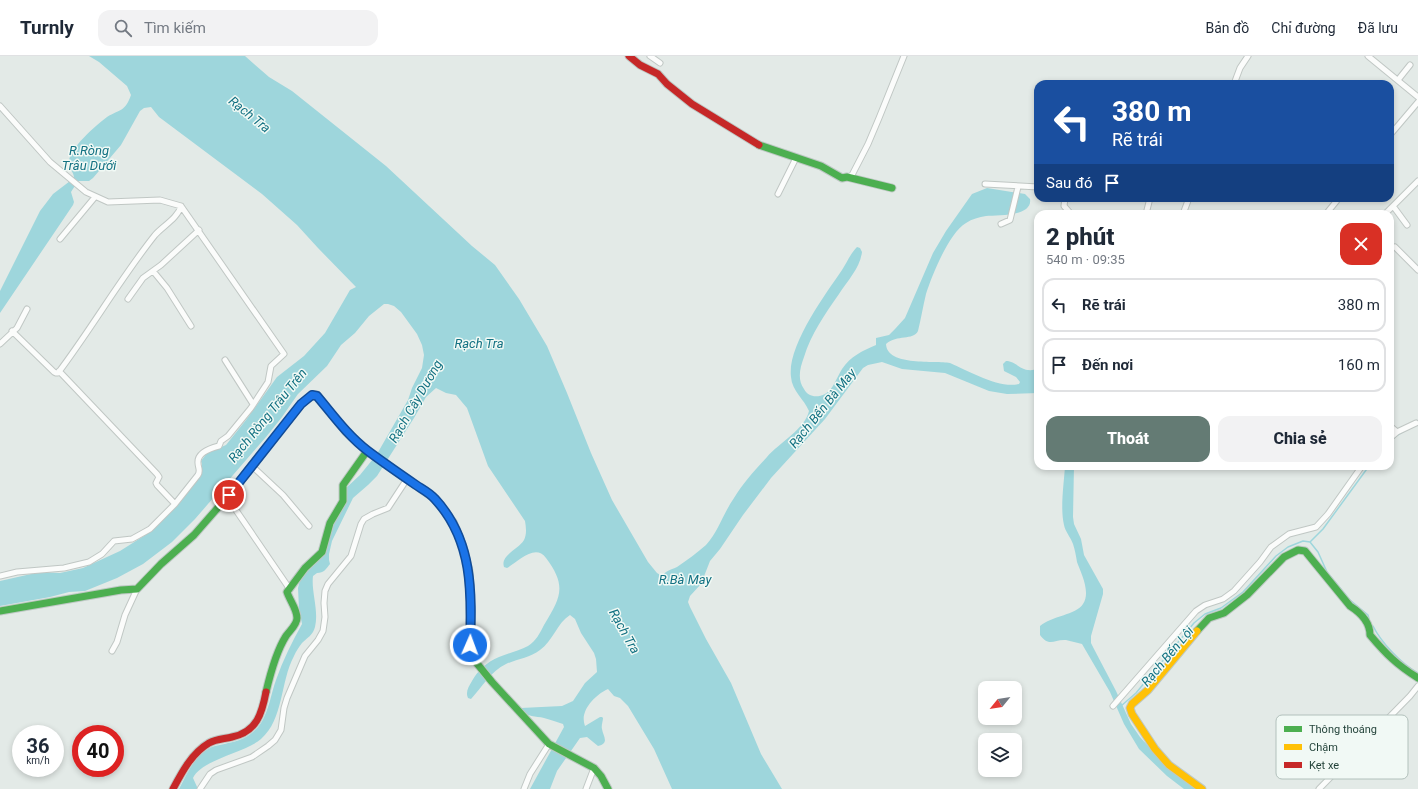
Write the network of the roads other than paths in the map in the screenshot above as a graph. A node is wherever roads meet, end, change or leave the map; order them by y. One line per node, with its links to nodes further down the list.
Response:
1 (629, 56): 14 (street)
2 (650, 56): 6 (street)
3 (904, 56): 15 (street)
4 (1248, 56): 8 (street)
5 (1368, 56): 9 (street)
6 (660, 63)
7 (1410, 65): 9 (street)
8 (1236, 80)
9 (1398, 80): 10 (street)
10 (1418, 97)
11 (1418, 102): 13 (street)
12 (0, 106): 22 (street)
13 (1394, 130)
14 (796, 158): 15 (street); 21 (street)
15 (847, 177): 19 (street)
16 (1418, 181): 25 (street)
17 (985, 184): 20 (street)
18 (1034, 187): 20 (street)
19 (892, 188)
20 (1018, 189): 28 (street)
21 (778, 194)
22 (95, 197): 24 (street); 31 (street)
23 (1336, 202): 26 (street)
24 (181, 206): 30 (street); 41 (street)
25 (1393, 206): 27 (street); 29 (street)
26 (1329, 210)
27 (1389, 210)
28 (1001, 224)
29 (1407, 225)
30 (199, 230): 34 (street); 42 (street)
31 (60, 239)
32 (1395, 247): 33 (street)
33 (1418, 270)
34 (153, 271): 35 (street); 37 (street)
35 (128, 299)
36 (27, 309): 38 (street)
37 (191, 326)
38 (12, 331): 39 (street); 41 (street)
39 (0, 344)
40 (225, 360): 42 (street)
41 (59, 371): 52 (street)
42 (254, 404): 52 (street)
43 (1417, 423): 45 (street)
44 (1394, 429): 45 (street)
45 (1397, 432): 46 (street)
46 (1394, 435)
47 (368, 452): 48 (street); 50 (street); 55 (street)
48 (252, 466): 51 (street); 53 (street)
49 (1359, 470): 61 (street)
50 (407, 479): 63 (street); 67 (street)
51 (227, 497): 55 (street); 56 (street)
52 (174, 504): 54 (street)
53 (310, 526)
54 (0, 576)
55 (289, 588): 66 (street)
56 (137, 589): 57 (street); 58 (street)
57 (0, 611)
58 (112, 651)
59 (1418, 678): 71 (street)
60 (1418, 686): 62 (street)
61 (1113, 705)
62 (1391, 715)
63 (550, 744): 64 (street); 68 (street)
64 (594, 768): 69 (street); 70 (street)
65 (1329, 779): 72 (street)
66 (173, 789)
67 (200, 789)
68 (524, 789)
69 (586, 789)
70 (608, 789)
71 (1202, 789)
72 (1319, 789)

